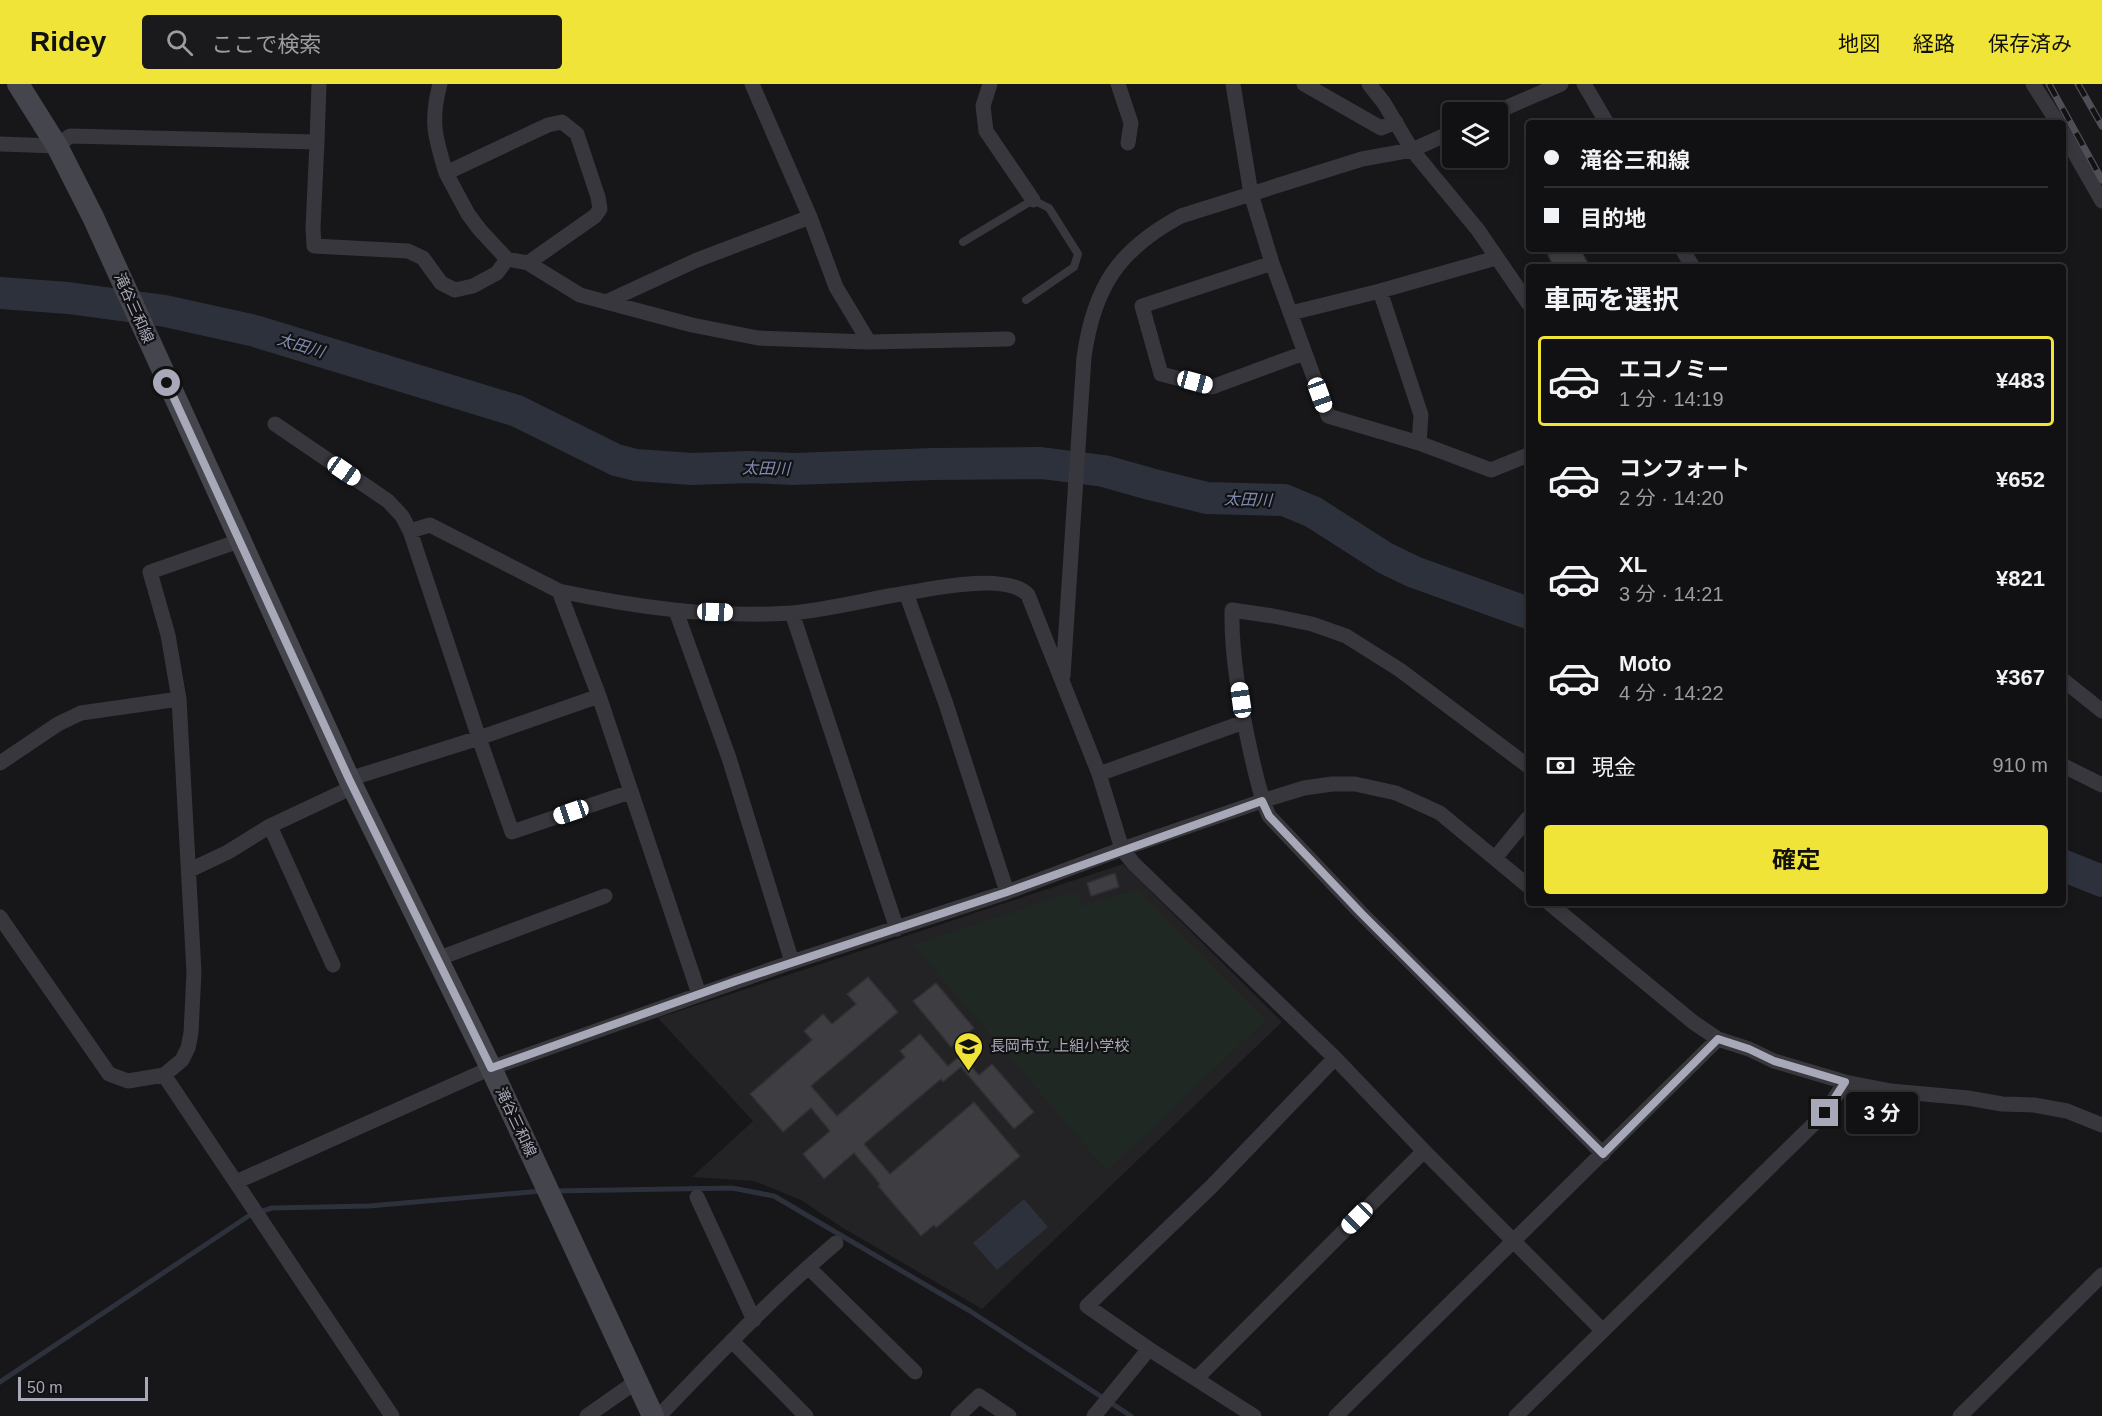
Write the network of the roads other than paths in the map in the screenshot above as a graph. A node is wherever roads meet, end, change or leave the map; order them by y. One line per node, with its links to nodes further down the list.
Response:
1 (18, 84): 22 (main road, 滝谷三和線)
2 (319, 84): 19 (street)
3 (440, 84): 24 (street)
4 (752, 84): 28 (street)
5 (990, 84): 26 (street)
6 (1118, 84): 20 (street)
7 (1233, 84): 25 (street)
8 (1304, 84): 16 (street)
9 (1369, 84): 16 (street)
10 (1561, 84): 13 (street)
11 (1584, 84): 14 (street)
12 (2033, 84): 15 (street)
13 (1508, 107)
14 (1605, 120)
15 (2056, 120)
16 (1396, 122): 23 (street)
17 (1442, 136): 23 (street)
18 (2066, 138): 27 (street)
19 (317, 142): 22 (street); 31 (street)
20 (1128, 143)
21 (0, 144): 22 (street)
22 (57, 146): 46 (main road, 滝谷三和線)
23 (1412, 150): 25 (street); 30 (street)
24 (446, 173): 31 (street); 32 (street)
25 (1251, 194): 33 (street); 51 (street)
26 (1033, 200): 29 (lane); 35 (lane)
27 (2102, 201)
28 (810, 217): 37 (street); 40 (street)
29 (963, 242)
30 (1496, 258): 34 (street); 36 (street)
31 (507, 259): 32 (street)
32 (528, 263): 37 (street)
33 (1272, 263): 38 (street); 41 (street)
34 (1380, 291): 38 (street); 43 (street)
35 (1026, 300)
36 (1526, 300)
37 (606, 302): 40 (street)
38 (1291, 313): 41 (street)
39 (1008, 339): 40 (street)
40 (869, 342)
41 (1304, 353): 43 (street)
42 (275, 424): 45 (street)
43 (1419, 444): 44 (street)
44 (1526, 455)
45 (410, 531): 47 (street); 57 (street)
46 (240, 540): 54 (street); 62 (main road, 滝谷三和線)
47 (559, 591): 49 (street); 53 (street)
48 (906, 593): 50 (street); 51 (street); 72 (street)
49 (676, 611): 50 (street); 78 (street)
50 (792, 613): 76 (street)
51 (1062, 682): 61 (street)
52 (2066, 682): 55 (street)
53 (599, 696): 57 (street); 64 (street)
54 (179, 699): 58 (street); 70 (street)
55 (2102, 711)
56 (1244, 722): 59 (street); 61 (street); 65 (street)
57 (478, 738): 62 (street); 64 (street)
58 (0, 763)
59 (1526, 764)
60 (2066, 767): 63 (street)
61 (1099, 774): 68 (street)
62 (351, 783): 67 (street); 77 (main road, 滝谷三和線)
63 (2102, 785)
64 (630, 792): 80 (street)
65 (1262, 801): 68 (street); 69 (street); 88 (street)
66 (1526, 820): 69 (street)
67 (270, 826): 70 (street); 79 (street)
68 (1122, 849): 72 (street); 82 (street)
69 (1495, 858): 71 (street)
70 (190, 870): 84 (street)
71 (1526, 884)
72 (1007, 892): 76 (street)
73 (605, 896): 77 (street)
74 (1553, 906): 81 (street)
75 (0, 916): 84 (street)
76 (897, 929): 78 (street)
77 (437, 959): 83 (main road, 滝谷三和線)
78 (792, 962): 80 (street)
79 (333, 965)
80 (699, 994): 83 (street)
81 (1718, 1039): 85 (street); 88 (street)
82 (1335, 1058): 87 (street); 98 (street)
83 (491, 1068): 89 (street); 101 (main road, 滝谷三和線)
84 (164, 1075): 89 (street)
85 (1845, 1082): 86 (street); 96 (street)
86 (2102, 1125)
87 (1424, 1151): 91 (street); 100 (street)
88 (1603, 1154): 91 (street)
89 (236, 1182): 102 (street)
90 (697, 1197): 95 (street)
91 (1514, 1241): 96 (street); 111 (street)
92 (836, 1243): 93 (street)
93 (808, 1267): 95 (street); 99 (street)
94 (2102, 1275): 113 (street)
95 (754, 1320): 97 (street)
96 (1603, 1331): 112 (street)
97 (732, 1341): 105 (street); 106 (street)
98 (1149, 1349): 100 (street); 109 (street)
99 (915, 1372)
100 (1196, 1379): 110 (street)
101 (638, 1381): 103 (street); 104 (main road, 滝谷三和線)
102 (392, 1416)
103 (587, 1416)
104 (653, 1416)
105 (659, 1416)
106 (806, 1416)
107 (958, 1416): 108 (street)
108 (1009, 1416)
109 (1094, 1416)
110 (1254, 1416)
111 (1336, 1416)
112 (1516, 1416)
113 (1960, 1416)

